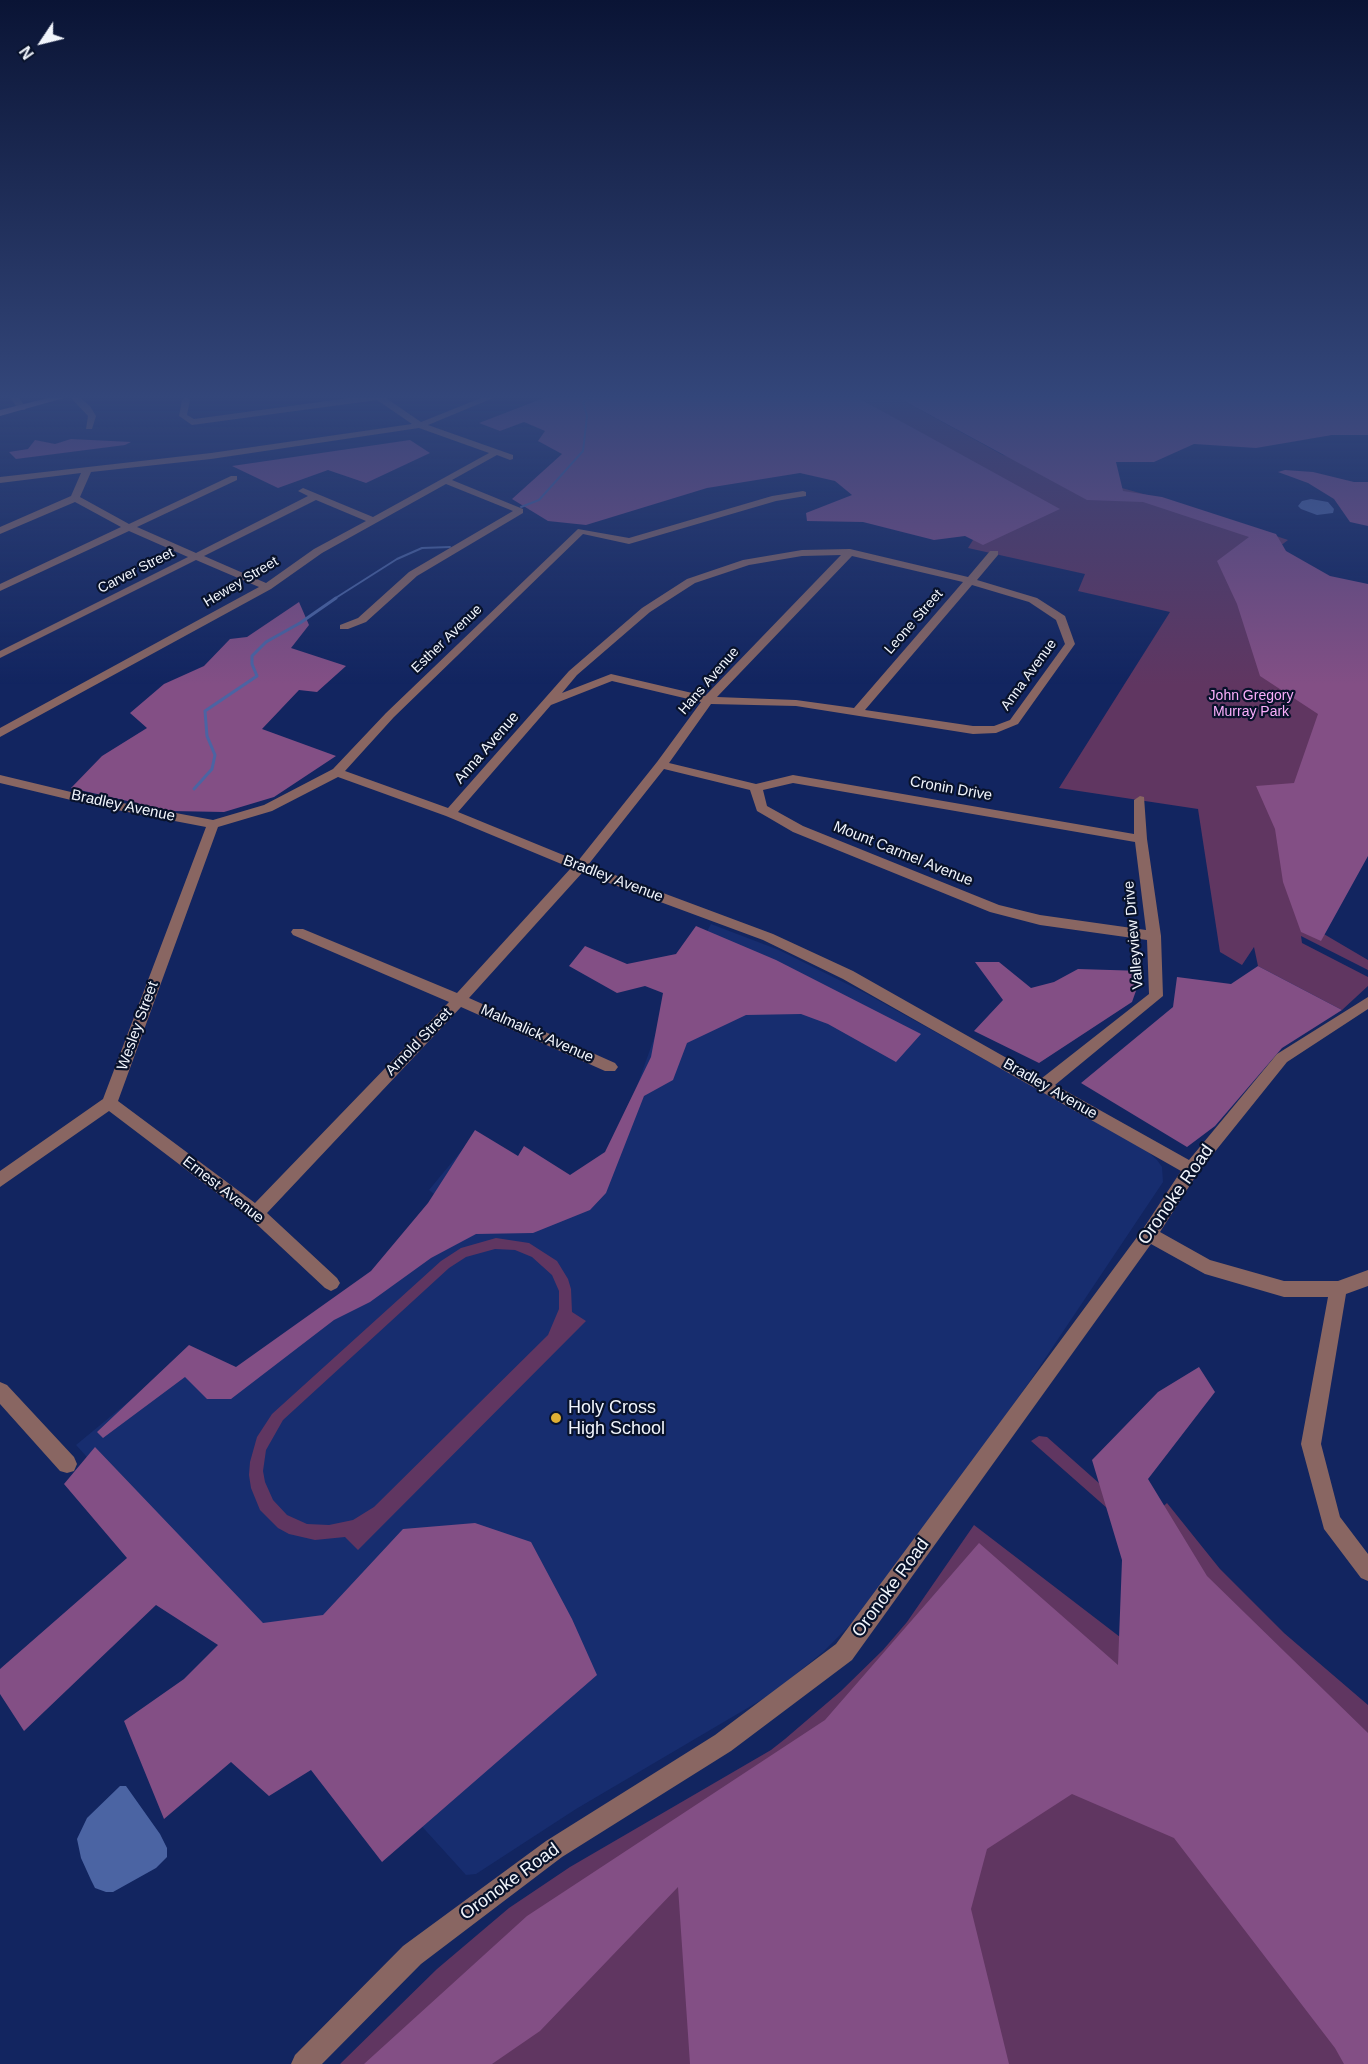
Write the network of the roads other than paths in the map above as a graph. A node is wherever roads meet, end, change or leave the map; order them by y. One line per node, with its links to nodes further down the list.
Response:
1 (78, 492): 8 (street)
2 (203, 492): 10 (street)
3 (308, 492): 7 (street)
4 (425, 492): 9 (street, Hewey Street)
5 (474, 492): 18 (street)
6 (803, 494): 27 (street, Esther Avenue)
7 (316, 496): 9 (street); 14 (street, Carver Street)
8 (75, 498): 10 (street); 11 (street)
9 (374, 520): 16 (street, Hewey Street)
10 (128, 527): 14 (street); 17 (street)
11 (0, 531)
12 (850, 552): 15 (street, Anna Avenue); 20 (street, Anna Avenue); 22 (street, Hans Avenue)
13 (994, 553): 15 (street, Leone Street)
14 (196, 556): 16 (street); 19 (street, Carver Street)
15 (970, 581): 24 (street, Leone Street); 24 (street, Anna Avenue)
16 (267, 587): 25 (street, Hewey Street)
17 (0, 588)
18 (344, 627)
19 (0, 655)
20 (581, 665): 21 (street, Anna Avenue); 23 (street, Anna Avenue)
21 (611, 677): 22 (street, Anna Avenue); 23 (street, Anna Avenue)
22 (708, 700): 24 (street, Anna Avenue); 26 (street, Hans Avenue)
23 (547, 703): 31 (street, Anna Avenue)
24 (858, 711)
25 (0, 733)
26 (661, 765): 29 (street); 34 (street, Hans Avenue)
27 (337, 772): 31 (street, Bradley Avenue); 32 (street, Bradley Avenue)
28 (0, 779): 32 (street, Bradley Avenue)
29 (756, 788): 33 (street, Cronin Drive); 36 (street, Mount Carmel Avenue)
30 (1140, 800): 33 (street, Valleyview Drive)
31 (450, 813): 34 (street, Bradley Avenue)
32 (213, 824): 41 (street, Wesley Street)
33 (1141, 839): 36 (street, Valleyview Drive)
34 (580, 867): 37 (street, Arnold Street); 40 (street, Bradley Avenue)
35 (298, 932): 37 (street, Malmalick Avenue)
36 (1154, 936): 40 (street, Valleyview Drive)
37 (459, 1000): 39 (street, Malmalick Avenue); 44 (street, Arnold Street)
38 (1368, 1002): 42 (street, Oronoke Road)
39 (609, 1067)
40 (1044, 1085): 42 (street, Bradley Avenue)
41 (109, 1103): 43 (street); 44 (street, Ernest Avenue)
42 (1191, 1169): 45 (street, Oronoke Road)
43 (0, 1180)
44 (256, 1213): 47 (street, Ernest Avenue)
45 (1149, 1234): 48 (street); 52 (street, Oronoke Road)
46 (1368, 1278): 48 (street)
47 (332, 1283)
48 (1338, 1289): 51 (street)
49 (0, 1391): 50 (street)
50 (67, 1464)
51 (1368, 1571)
52 (304, 2064)

